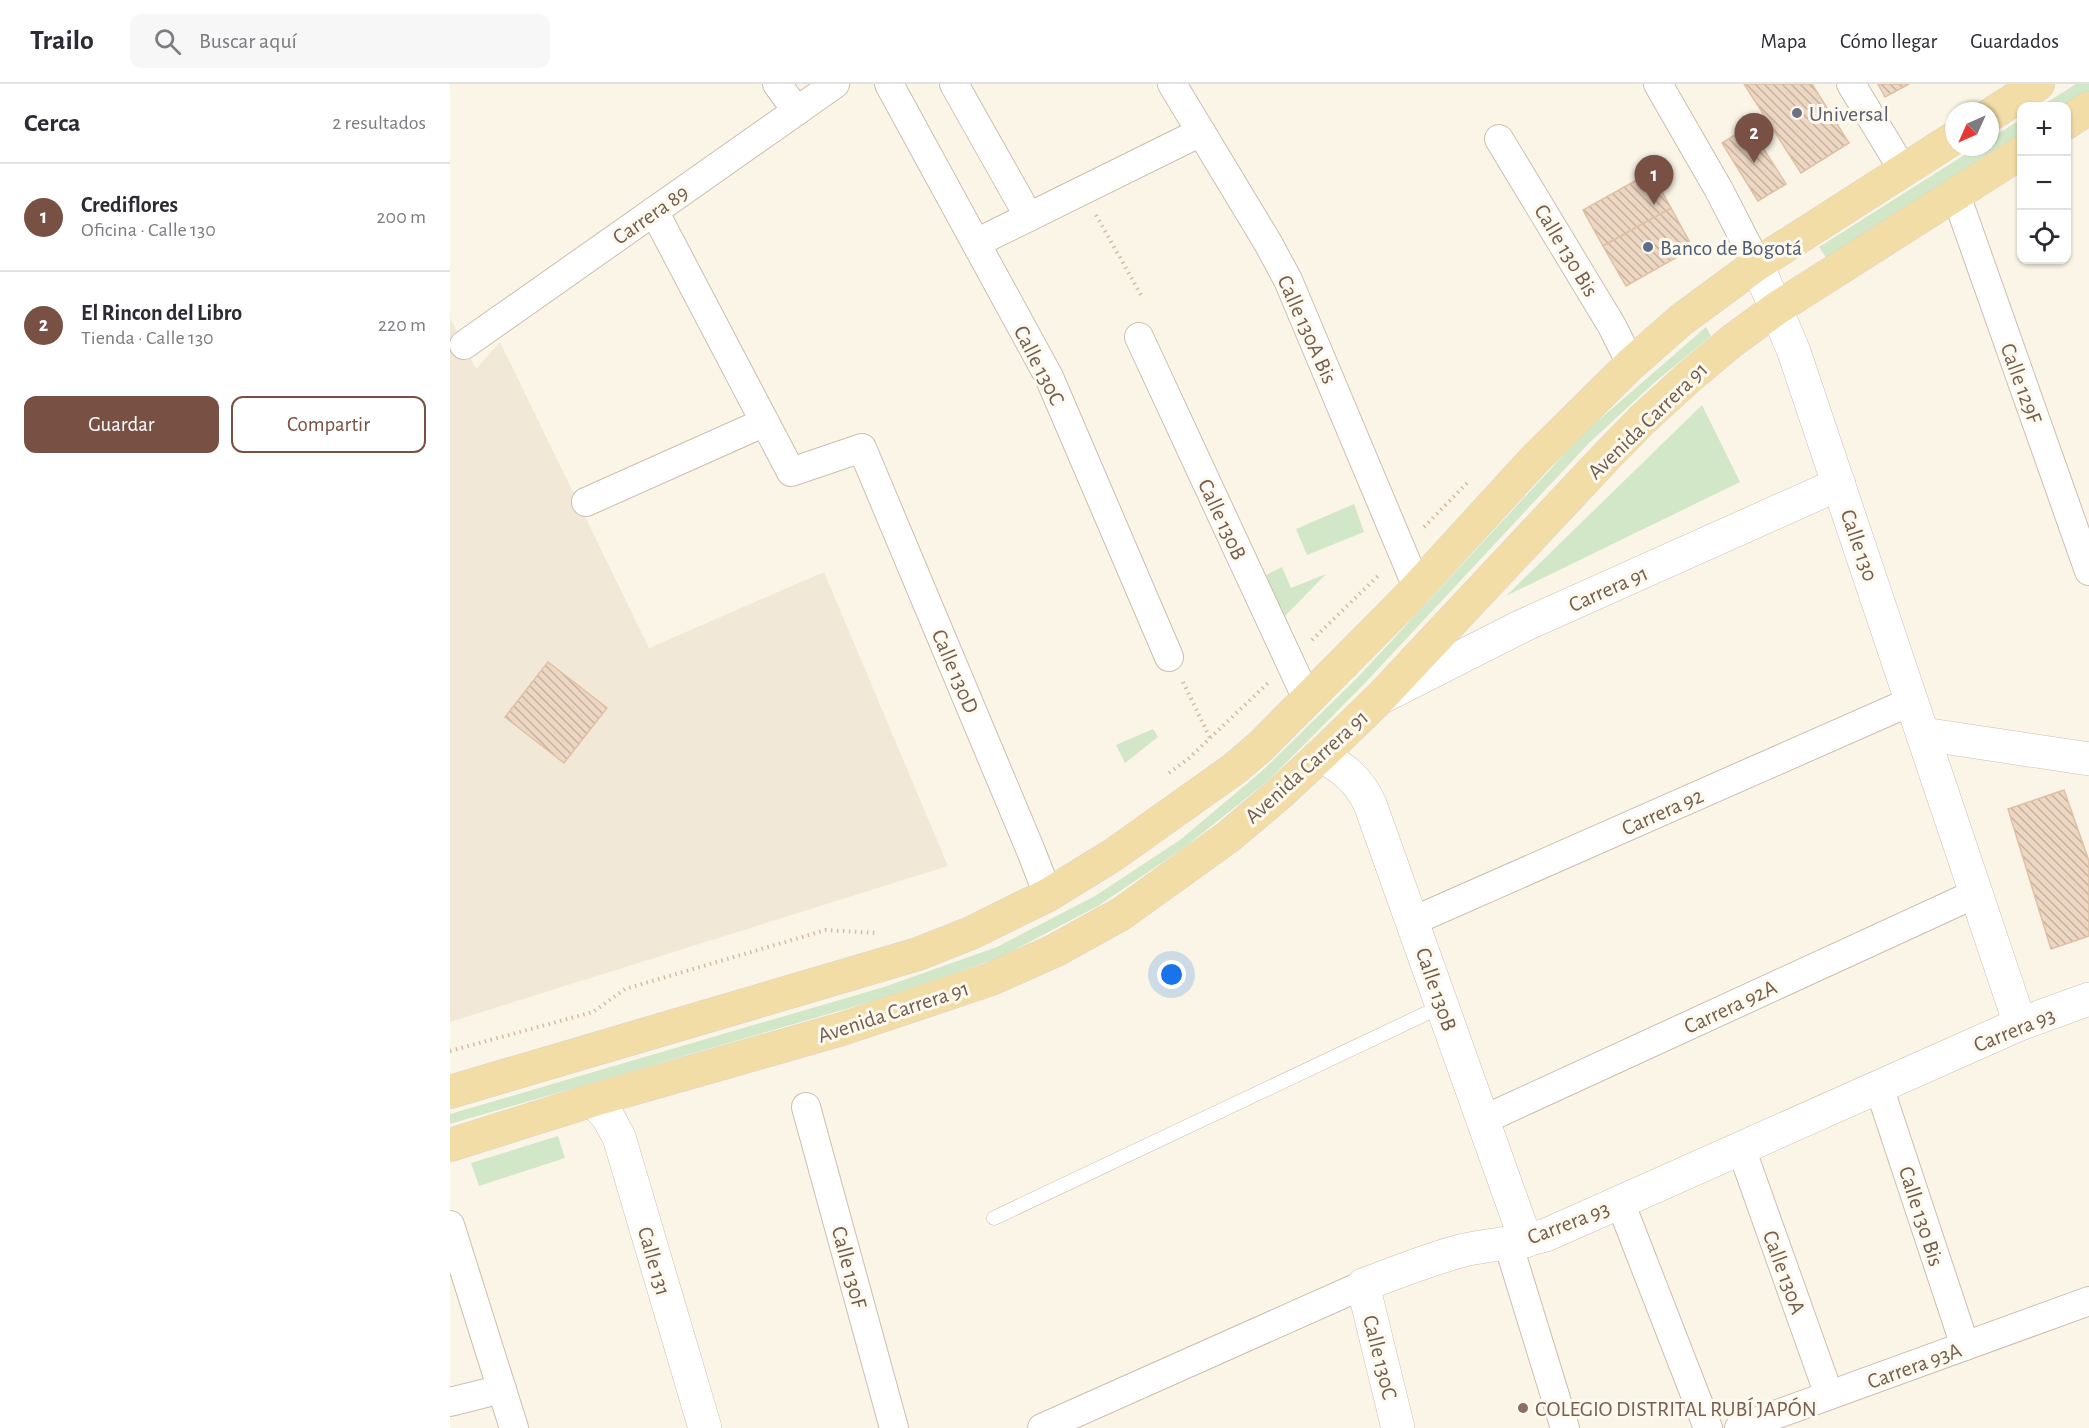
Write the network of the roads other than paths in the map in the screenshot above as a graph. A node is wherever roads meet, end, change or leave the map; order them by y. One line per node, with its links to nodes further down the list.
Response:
1 (777, 84): 11 (street)
2 (835, 84): 11 (street, Carrera 89)
3 (889, 84): 21 (street, Calle 130C)
4 (954, 84): 20 (street)
5 (1172, 84): 13 (street, Calle 130A Bis)
6 (1658, 84): 22 (street, Calle 130)
7 (1851, 84): 17 (street)
8 (2038, 84): 10 (main road)
9 (2089, 108): 12 (main road)
10 (1999, 109)
11 (797, 111): 19 (street, Carrera 89)
12 (2071, 120)
13 (1201, 132): 20 (street); 31 (street, Calle 130A Bis)
14 (1499, 139): 26 (street, Calle 130 Bis)
15 (1945, 144): 17 (main road, Avenida Carrera 91)
16 (2017, 155): 18 (main road, Avenida Carrera 91)
17 (1903, 170): 22 (main road, Avenida Carrera 91)
18 (1956, 195): 23 (main road, Avenida Carrera 91); 30 (street, Calle 129F)
19 (654, 212): 25 (street, Carrera 89); 27 (street)
20 (1029, 217): 21 (street)
21 (976, 243): 32 (street, Calle 130C)
22 (1756, 264): 23 (street, Calle 130); 26 (main road, Avenida Carrera 91)
23 (1777, 308): 28 (street, Calle 130); 33 (main road, Avenida Carrera 91)
24 (1139, 337): 34 (street, Calle 130B)
25 (464, 345)
26 (1631, 364): 31 (main road, Avenida Carrera 91)
27 (765, 422): 29 (street); 40 (street, Calle 130D)
28 (1839, 484): 33 (street, Carrera 91); 35 (street, Calle 130)
29 (586, 502)
30 (2089, 571)
31 (1418, 587): 34 (main road, Avenida Carrera 91)
32 (1169, 657)
33 (1380, 698): 37 (main road, Avenida Carrera 91)
34 (1308, 701): 40 (main road, Avenida Carrera 91)
35 (1912, 701): 36 (street, Calle 130); 41 (street, Carrera 92)
36 (1923, 734): 38 (street); 39 (street, Calle 130)
37 (1321, 755): 41 (street, Calle 130B); 47 (main road, Avenida Carrera 91)
38 (2089, 759)
39 (1977, 893): 44 (street, Calle 130); 49 (street, Carrera 92A)
40 (1048, 895): 46 (main road, Avenida Carrera 91)
41 (1413, 921): 43 (street, Calle 130B)
42 (2089, 999): 44 (street, Carrera 93)
43 (1443, 1006): 49 (street, Calle 130B); 53 (lane)
44 (2020, 1024): 45 (street, Carrera 93)
45 (1880, 1087): 51 (street, Carrera 93); 58 (street, Calle 130 Bis)
46 (450, 1092)
47 (592, 1100): 50 (main road, Avenida Carrera 91); 63 (street, Calle 131)
48 (806, 1107): 64 (street, Calle 130F)
49 (1483, 1120): 55 (street, Calle 130B)
50 (450, 1145)
51 (1741, 1148): 52 (street, Carrera 93); 60 (street, Calle 130A)
52 (1620, 1202): 55 (street, Carrera 93); 68 (street)
53 (994, 1218)
54 (451, 1230): 59 (street)
55 (1517, 1242): 56 (street, Carrera 93); 67 (street, Calle 130B)
56 (1363, 1285): 65 (street, Carrera 93); 66 (street, Calle 130C)
57 (2089, 1301): 58 (street, Carrera 93A)
58 (1965, 1346): 60 (street, Carrera 93A)
59 (502, 1389): 61 (street); 62 (street)
60 (1829, 1395): 69 (street, Carrera 93A)
61 (450, 1402)
62 (514, 1428)
63 (705, 1428)
64 (894, 1428)
65 (1042, 1428)
66 (1398, 1428)
67 (1565, 1428)
68 (1708, 1428)
69 (1739, 1428)

